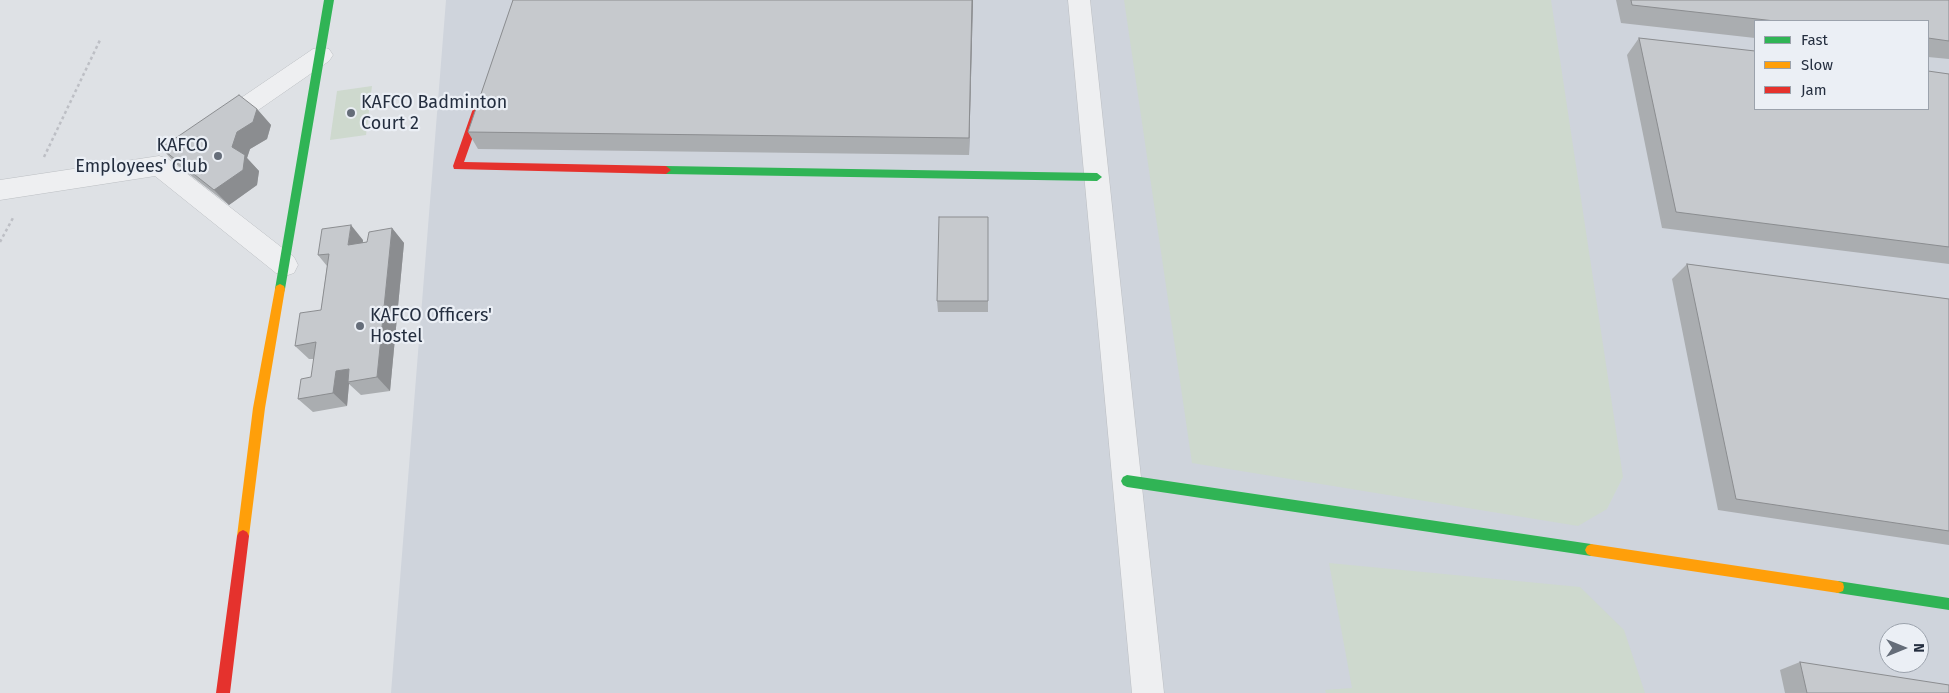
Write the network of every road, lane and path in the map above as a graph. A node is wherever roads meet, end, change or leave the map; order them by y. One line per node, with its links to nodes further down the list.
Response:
1 (329, 0): 4 (street)
2 (1079, 0): 7 (street)
3 (101, 38): 8 (path)
4 (321, 55): 6 (street); 10 (street)
5 (483, 92): 7 (street)
6 (199, 138)
7 (1097, 178): 11 (street)
8 (30, 186): 9 (street); 10 (street)
9 (0, 190)
10 (285, 265): 13 (street)
11 (1127, 481): 12 (street); 14 (street)
12 (1949, 604)
13 (223, 693)
14 (1148, 693)

